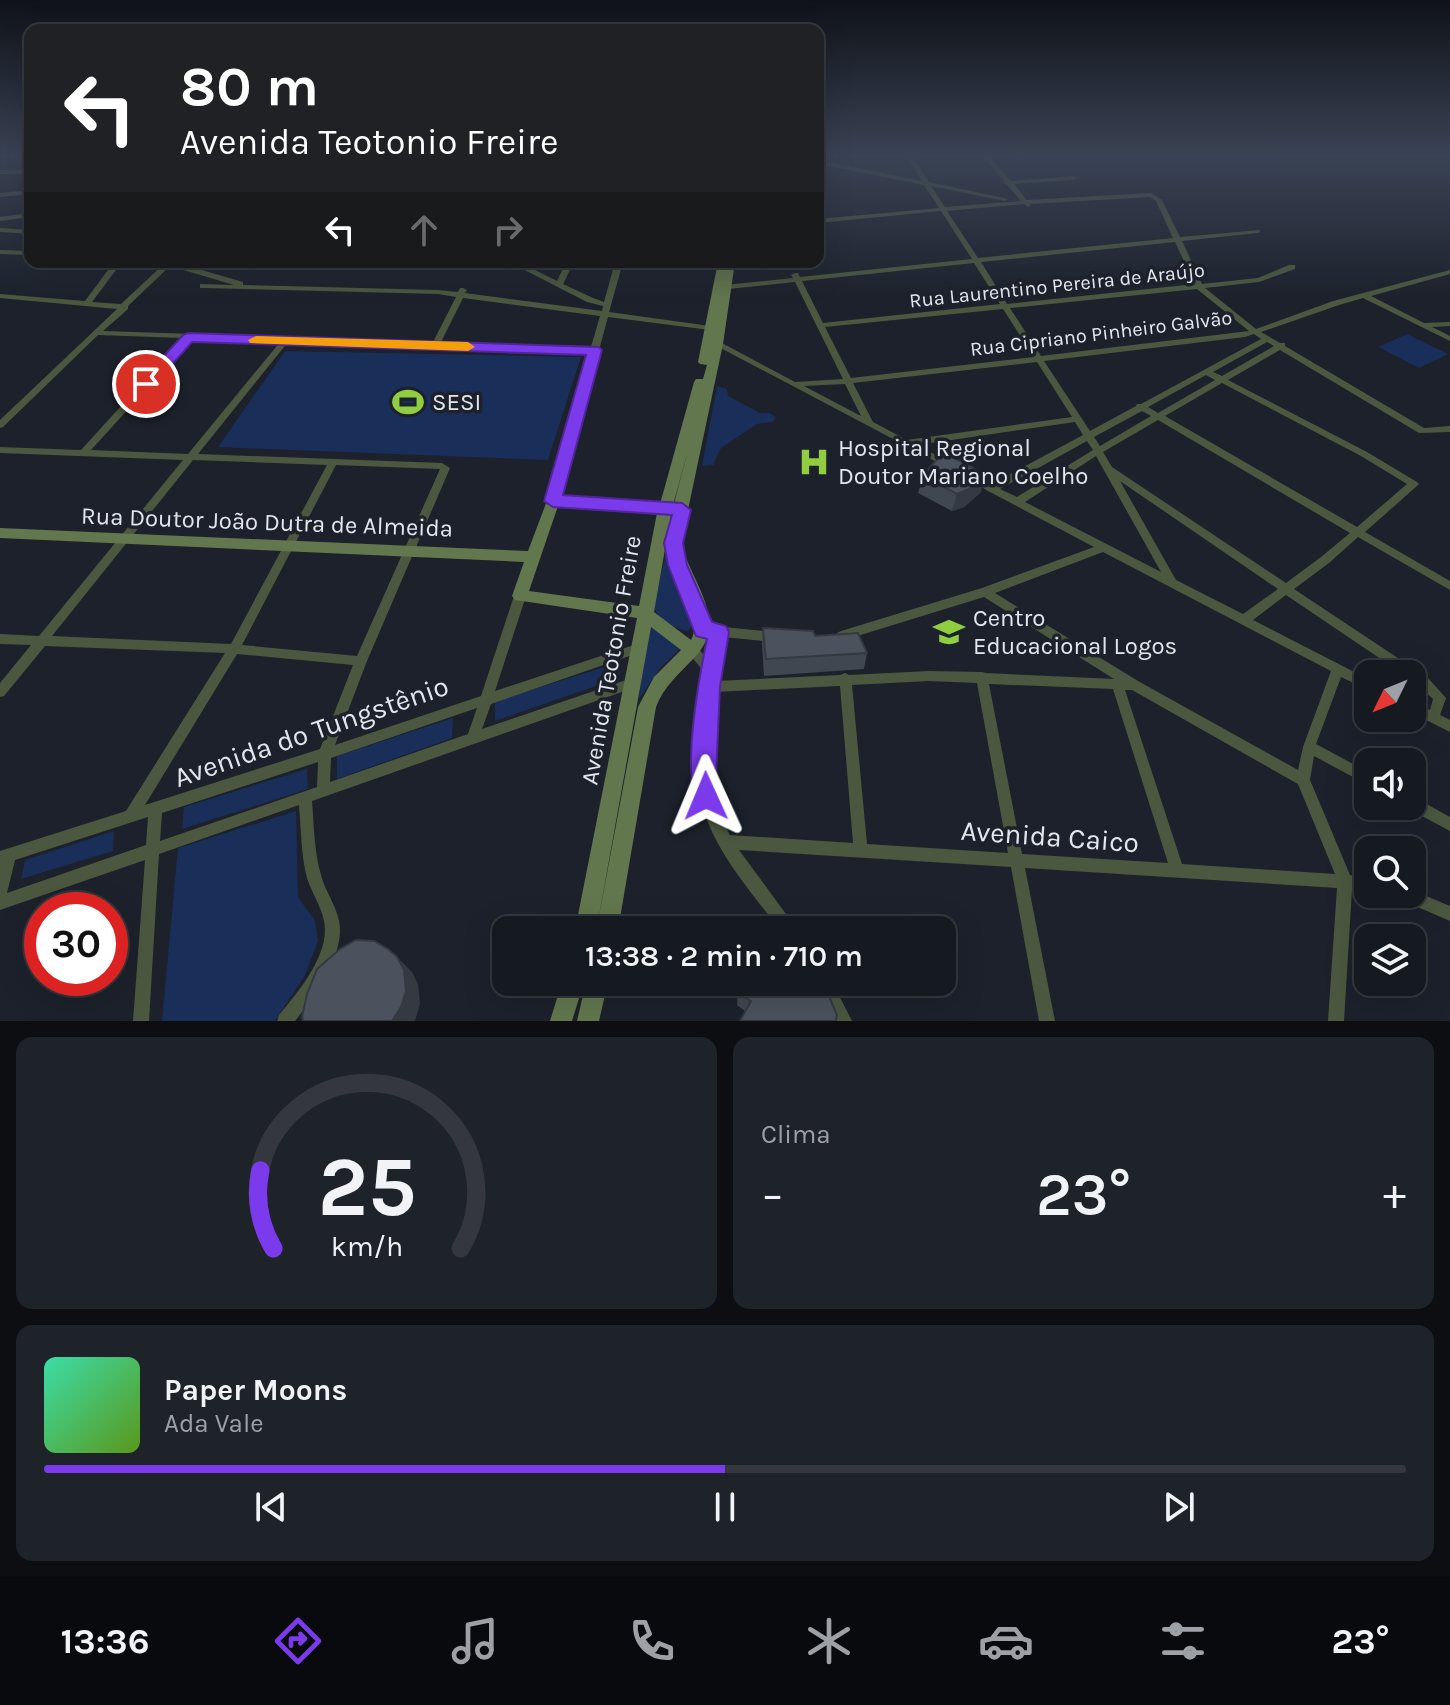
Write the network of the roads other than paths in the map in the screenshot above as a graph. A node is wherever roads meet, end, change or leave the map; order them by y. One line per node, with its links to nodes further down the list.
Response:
1 (939, 204): 6 (street)
2 (992, 204): 5 (street)
3 (1020, 204): 5 (street)
4 (1160, 204): 12 (street)
5 (1000, 206): 6 (street)
6 (944, 211): 9 (street); 15 (street)
7 (24, 216): 8 (street)
8 (0, 219)
9 (824, 222)
10 (0, 230): 11 (street)
11 (24, 232)
12 (1177, 238): 12 (street); 15 (street); 32 (street)
13 (0, 252): 14 (street)
14 (24, 253)
15 (973, 259): 28 (street); 38 (street)
16 (1292, 267): 32 (street, Rua Laurentino Pereira de Araújo)
17 (114, 268): 37 (street)
18 (164, 268): 39 (street)
19 (189, 268): 27 (street)
20 (257, 268): 29 (street)
21 (528, 268): 30 (street)
22 (567, 268): 30 (street)
23 (617, 268): 40 (street)
24 (722, 268): 44 (main road, Avenida Teotonio Freire)
25 (729, 268): 31 (main road, Avenida Teotonio Freire)
26 (1450, 272): 35 (street, Rua Cipriano Pinheiro Galvão)
27 (215, 276): 29 (street); 33 (street)
28 (796, 277): 31 (street); 42 (street)
29 (236, 282): 33 (street)
30 (559, 284): 40 (street)
31 (728, 284): 51 (main road, Avenida Teotonio Freire)
32 (1200, 287): 38 (street, Rua Laurentino Pereira de Araújo); 45 (street)
33 (254, 288): 34 (street)
34 (462, 291): 40 (street); 53 (street)
35 (1363, 295): 43 (street); 45 (street, Rua Cipriano Pinheiro Galvão)
36 (0, 296): 37 (street)
37 (88, 302): 39 (street)
38 (1002, 305): 42 (street, Rua Laurentino Pereira de Araújo); 55 (street)
39 (125, 307): 46 (street)
40 (604, 308): 44 (street); 54 (street)
41 (1450, 324): 43 (street)
42 (822, 325): 58 (street)
43 (1423, 326): 49 (street)
44 (710, 328): 77 (main road, Avenida Teotonio Freire)
45 (1256, 332): 48 (street); 55 (street, Rua Cipriano Pinheiro Galvão)
46 (99, 333): 47 (street); 64 (street)
47 (188, 338): 50 (street); 70 (street)
48 (1268, 338): 52 (street); 56 (street)
49 (1450, 339)
50 (285, 341): 53 (street); 71 (street)
51 (717, 344): 59 (street); 78 (main road, Avenida Teotonio Freire)
52 (1282, 345): 57 (street); 65 (street)
53 (435, 346): 54 (street)
54 (594, 350): 75 (street)
55 (1038, 359): 58 (street, Rua Cipriano Pinheiro Galvão); 62 (street)
56 (1205, 371): 57 (street); 60 (street)
57 (1222, 380): 61 (street); 79 (street)
58 (848, 381): 59 (street, Rua Cipriano Pinheiro Galvão); 63 (street)
59 (794, 384): 63 (street)
60 (1140, 406): 61 (street); 66 (street)
61 (1159, 416): 69 (street); 79 (street)
62 (1077, 419): 66 (street); 67 (street)
63 (869, 423): 67 (street)
64 (0, 425)
65 (1450, 429)
66 (1087, 434): 69 (street); 74 (street)
67 (907, 443): 74 (street)
68 (0, 450): 70 (street)
69 (1098, 451): 73 (street); 76 (street)
70 (83, 453): 71 (street)
71 (193, 457): 72 (street); 81 (street)
72 (334, 461): 82 (street); 84 (street)
73 (1107, 468): 86 (street); 88 (street)
74 (991, 489): 76 (street)
75 (553, 501): 77 (main road); 85 (main road)
76 (1017, 502): 83 (street)
77 (665, 509): 78 (street); 91 (main road, Avenida Teotonio Freire)
78 (682, 510): 93 (main road, Avenida Teotonio Freire)
79 (1359, 532): 87 (street); 88 (street)
80 (0, 533): 81 (main road, Rua Doutor João Dutra de Almeida)
81 (126, 539): 82 (main road, Rua Doutor João Dutra de Almeida); 97 (street)
82 (289, 544): 84 (main road, Rua Doutor João Dutra de Almeida); 98 (street)
83 (1104, 547): 86 (street); 89 (street)
84 (412, 549): 85 (main road, Rua Doutor João Dutra de Almeida); 101 (street)
85 (533, 557): 90 (main road)
86 (1172, 582): 92 (street)
87 (1450, 586)
88 (1285, 588): 92 (street); 113 (street)
89 (985, 592): 94 (street); 109 (street)
90 (520, 596): 91 (main road); 111 (street)
91 (644, 613): 99 (main road, Avenida Teotonio Freire); 100 (main road)
92 (1244, 620): 102 (street)
93 (711, 631): 95 (street); 100 (main road, Avenida Teotonio Freire); 106 (street)
94 (834, 636)
95 (792, 637)
96 (0, 639): 97 (street)
97 (43, 643): 98 (street); 110 (street)
98 (234, 649): 101 (street); 125 (street)
99 (637, 649): 107 (main road, Avenida Teotonio Freire); 111 (street, Avenida do Tungstênio)
100 (691, 649): 106 (street); 124 (main road, Avenida Teotonio Freire)
101 (361, 661): 117 (street)
102 (1337, 670): 105 (street); 116 (street)
103 (982, 677): 104 (street); 108 (street); 131 (street)
104 (845, 678): 106 (street); 129 (street)
105 (1354, 678)
106 (710, 679): 127 (street)
107 (632, 683): 115 (street); 124 (main road, Avenida Teotonio Freire)
108 (1117, 684): 109 (street); 132 (street)
109 (1134, 685): 119 (street)
110 (0, 692)
111 (485, 698): 115 (street); 117 (street, Avenida do Tungstênio)
112 (1426, 714): 113 (street)
113 (1433, 717): 114 (street)
114 (1450, 726)
115 (473, 739): 120 (street)
116 (1309, 747): 118 (street); 119 (street)
117 (325, 754): 120 (street); 122 (street, Avenida do Tungstênio)
118 (1354, 771)
119 (1303, 780): 133 (street)
120 (323, 791): 121 (street)
121 (305, 797): 128 (street); 146 (street)
122 (155, 809): 125 (street, Avenida do Tungstênio); 128 (street)
123 (1426, 811): 126 (street)
124 (618, 815): 139 (main road, Avenida Teotonio Freire); 140 (main road, Avenida Teotonio Freire)
125 (130, 817): 130 (street, Avenida do Tungstênio)
126 (1450, 824)
127 (728, 842): 129 (street, Avenida Caico); 141 (street)
128 (153, 850): 136 (street); 145 (street)
129 (861, 851): 131 (street, Avenida Caico)
130 (4, 856): 135 (street)
131 (1016, 861): 132 (street, Avenida Caico); 150 (street)
132 (1177, 870): 133 (street, Avenida Caico)
133 (1345, 880): 134 (street, Avenida Caico); 151 (street)
134 (1354, 881)
135 (0, 893)
136 (0, 903)
137 (1426, 904): 138 (street)
138 (1450, 914)
139 (590, 916)
140 (608, 916)
141 (779, 916)
142 (569, 996): 147 (main road)
143 (594, 996): 148 (main road)
144 (831, 996): 149 (street)
145 (141, 1021)
146 (285, 1021)
147 (561, 1021)
148 (588, 1021)
149 (844, 1021)
150 (1047, 1021)
151 (1336, 1021)

